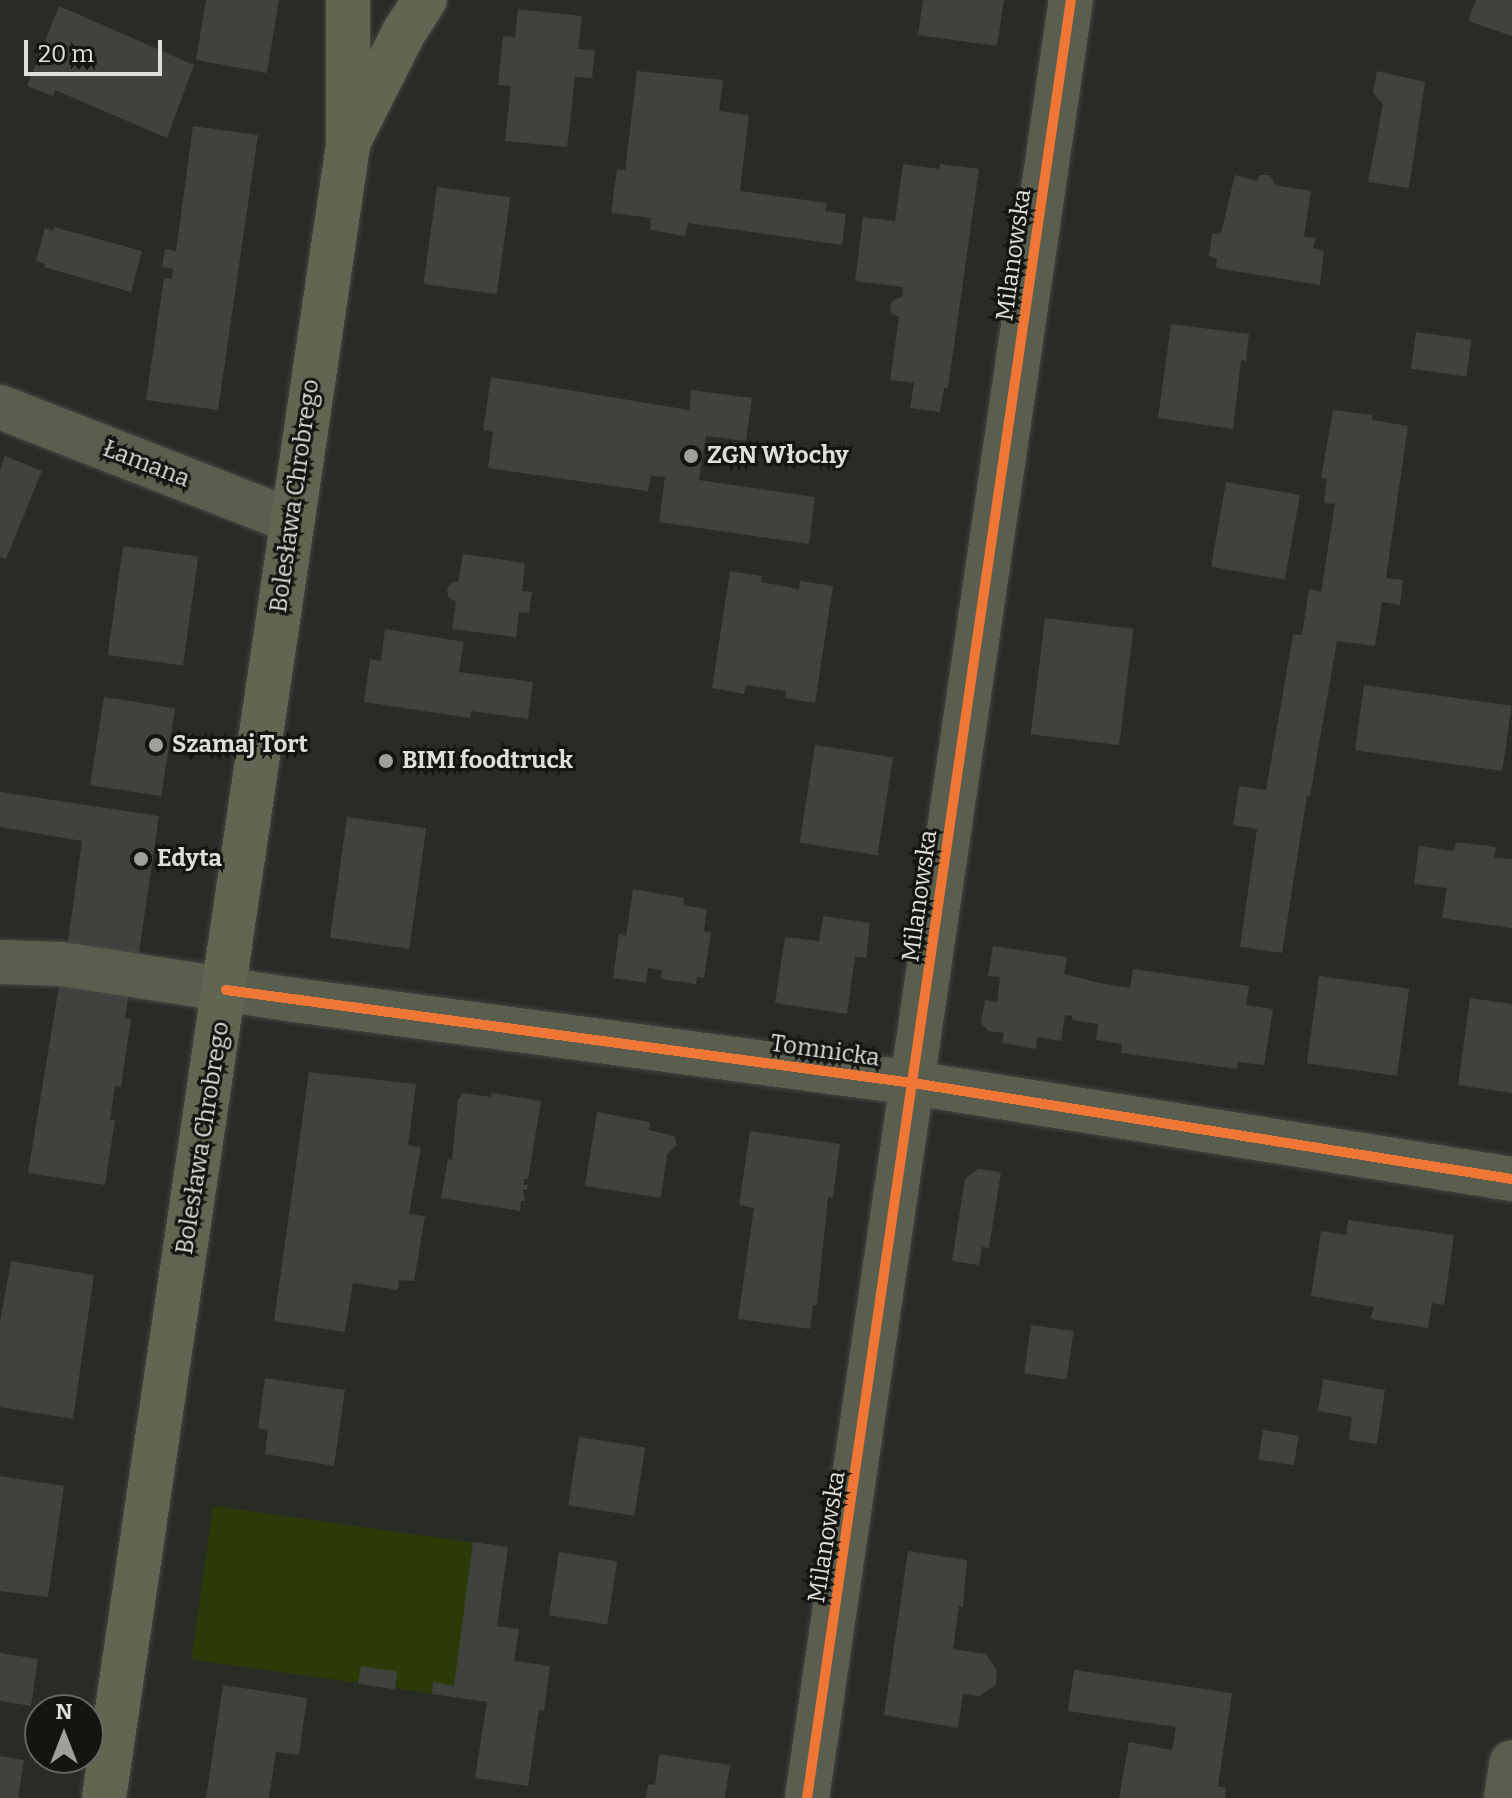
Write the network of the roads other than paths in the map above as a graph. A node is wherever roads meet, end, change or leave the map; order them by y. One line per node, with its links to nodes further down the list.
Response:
1 (348, 0): 4 (main road, Bolesława Chrobrego)
2 (425, 0): 4 (main road, Bolesława Chrobrego)
3 (1071, 0): 9 (street, Milanowska)
4 (348, 145): 6 (main road, Bolesława Chrobrego)
5 (0, 407): 6 (street, Łamana)
6 (292, 521): 8 (main road, Bolesława Chrobrego)
7 (0, 962): 8 (street, Tomnicka)
8 (226, 990): 9 (street, Tomnicka); 12 (main road, Bolesława Chrobrego)
9 (913, 1083): 10 (street, Tomnicka); 13 (street, Milanowska)
10 (1512, 1179)
11 (1512, 1762): 14 (street)
12 (104, 1798)
13 (807, 1798)
14 (1506, 1798)

